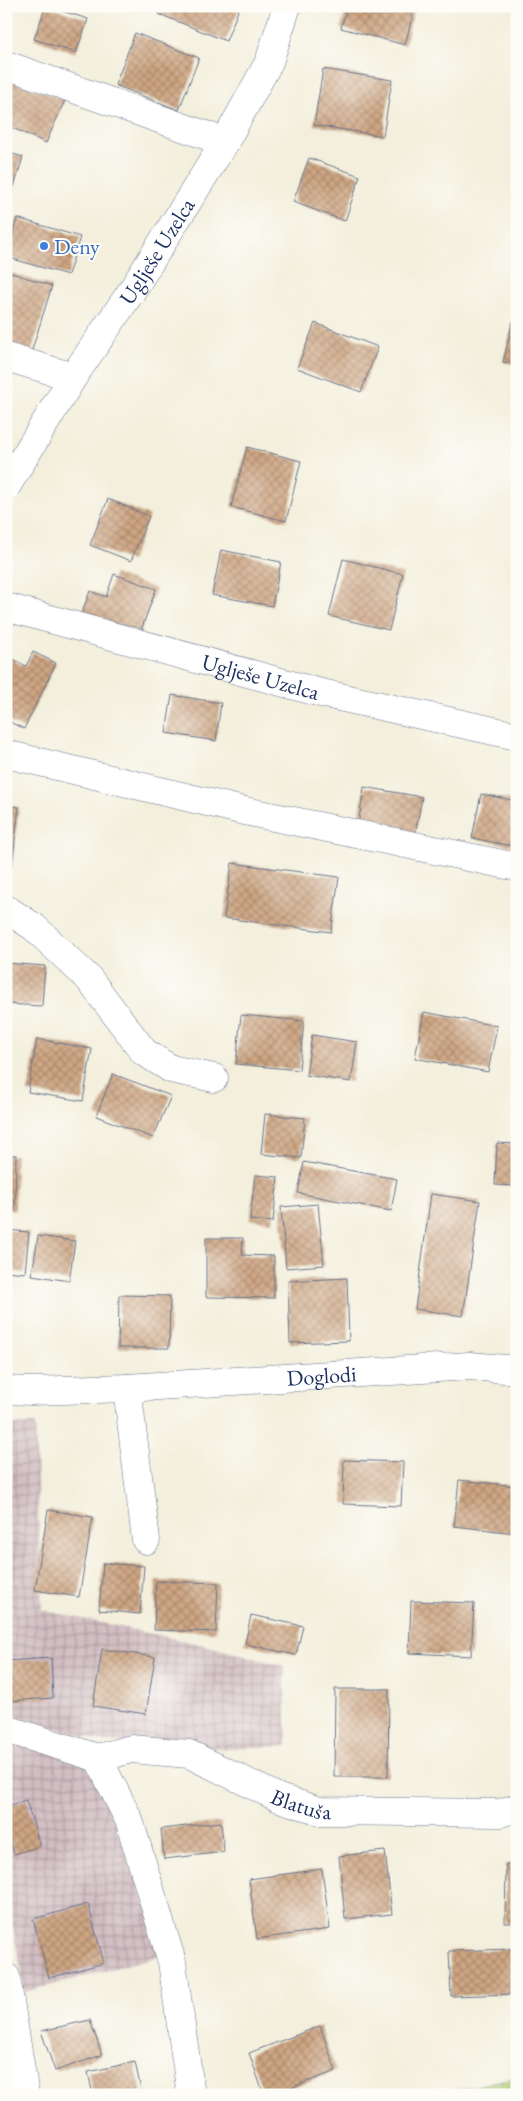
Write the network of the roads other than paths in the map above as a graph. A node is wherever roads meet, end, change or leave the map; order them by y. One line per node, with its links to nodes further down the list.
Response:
1 (287, 6): 3 (street, Uglješe Uzelca)
2 (6, 65): 3 (street)
3 (225, 142): 5 (street, Uglješe Uzelca)
4 (6, 357): 5 (street)
5 (73, 377): 6 (street, Uglješe Uzelca)
6 (6, 486)
7 (6, 607): 8 (street, Uglješe Uzelca)
8 (517, 736)
9 (6, 754): 10 (street)
10 (517, 866)
11 (6, 909): 12 (street)
12 (214, 1078)
13 (517, 1370): 14 (street, Doglodi)
14 (127, 1388): 15 (street, Doglodi); 16 (street)
15 (6, 1390)
16 (146, 1540)
17 (6, 1729): 18 (street)
18 (98, 1758): 19 (street, Blatuša); 22 (street)
19 (517, 1808)
20 (6, 1977): 21 (street)
21 (26, 2095)
22 (191, 2095)

